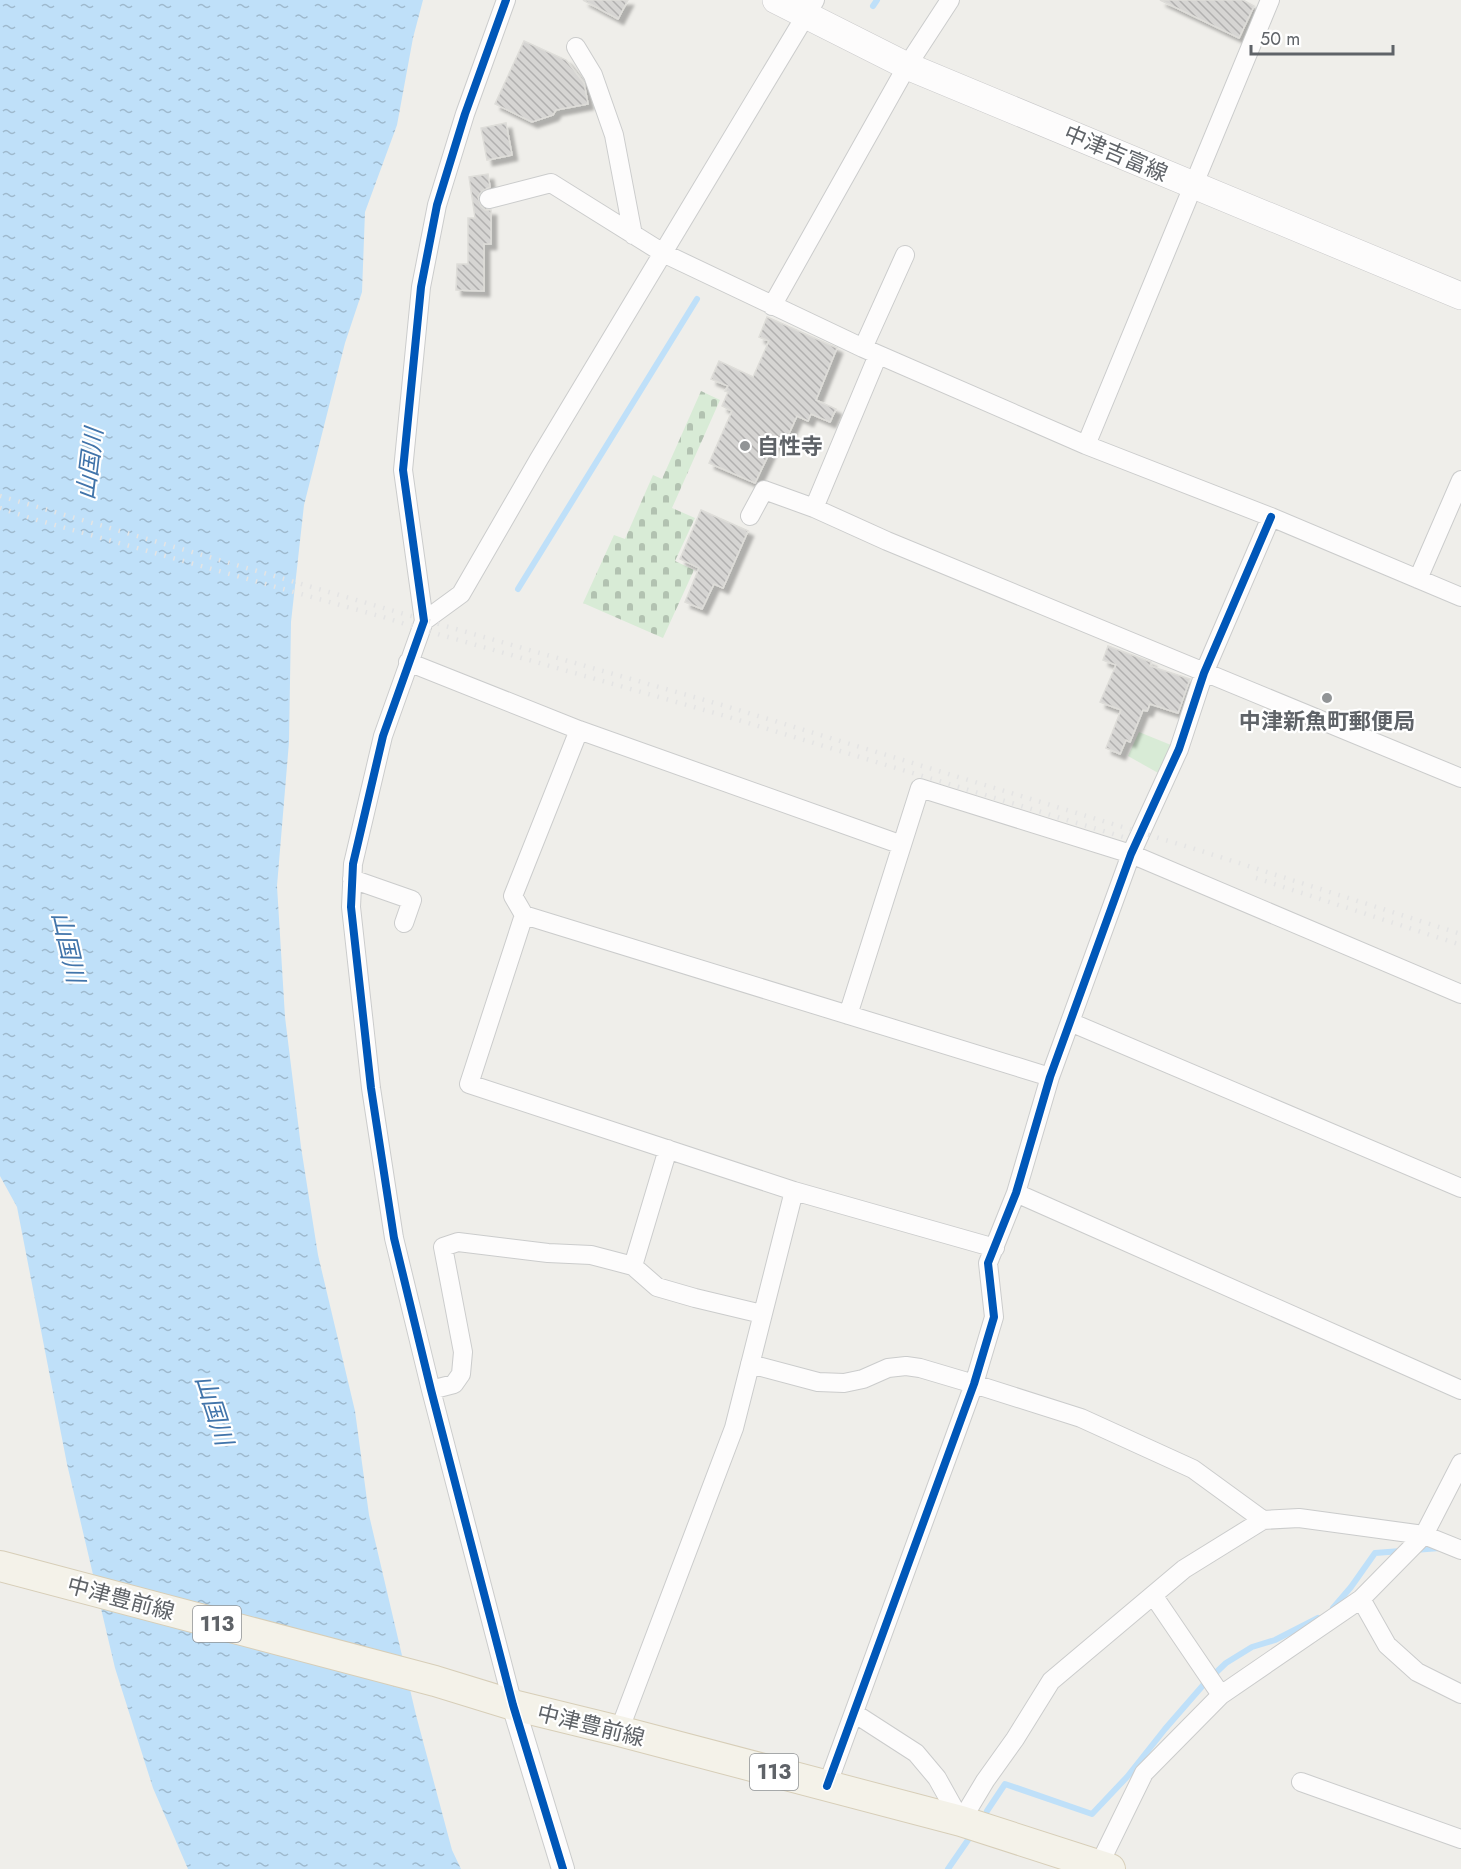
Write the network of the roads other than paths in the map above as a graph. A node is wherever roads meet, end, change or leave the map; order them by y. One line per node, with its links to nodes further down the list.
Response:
1 (506, 0): 23 (street)
2 (776, 0): 5 (main road, 中津吉富線)
3 (950, 0): 7 (street)
4 (1270, 0): 8 (street)
5 (811, 8): 7 (main road, 中津吉富線); 11 (street)
6 (576, 47): 10 (street)
7 (907, 66): 8 (main road, 中津吉富線); 14 (street)
8 (1194, 186): 13 (main road, 中津吉富線); 16 (street)
9 (489, 199): 10 (street)
10 (633, 235): 11 (street)
11 (663, 253): 14 (street); 23 (street)
12 (905, 255): 15 (street)
13 (1461, 296)
14 (772, 306): 15 (street)
15 (871, 352): 16 (street); 18 (street)
16 (1086, 444): 20 (street)
17 (1461, 480): 21 (street)
18 (814, 508): 19 (street); 25 (street)
19 (750, 516)
20 (1271, 517): 21 (street); 25 (street)
21 (1418, 579): 22 (street)
22 (1461, 597)
23 (424, 621): 24 (street)
24 (408, 662): 26 (street); 30 (street)
25 (1204, 673): 27 (street); 29 (street)
26 (579, 730): 28 (street); 31 (street)
27 (1461, 778)
28 (902, 845): 29 (street); 34 (street)
29 (1131, 854): 33 (street); 35 (street)
30 (352, 879): 32 (street); 46 (street)
31 (524, 915): 34 (street); 37 (street)
32 (404, 923)
33 (1461, 994)
34 (848, 1015): 36 (street)
35 (1070, 1022): 36 (street); 38 (street)
36 (1050, 1077): 40 (street)
37 (668, 1149): 39 (street); 42 (street)
38 (1461, 1188)
39 (794, 1191): 41 (street); 43 (street)
40 (1016, 1193): 41 (street); 47 (street)
41 (995, 1248): 45 (street)
42 (633, 1266): 43 (street); 46 (street)
43 (762, 1314): 44 (street)
44 (750, 1364): 45 (street); 59 (street)
45 (974, 1384): 49 (street); 58 (street)
46 (430, 1390): 57 (street)
47 (1461, 1390)
48 (1461, 1463): 50 (street)
49 (1263, 1520): 50 (street); 53 (street)
50 (1424, 1535): 51 (street); 54 (street)
51 (1461, 1550)
52 (0, 1566): 57 (main road, 中津豊前線 / 113)
53 (1153, 1595): 56 (street); 62 (street)
54 (1361, 1599): 55 (street); 56 (street)
55 (1461, 1694)
56 (1221, 1695): 64 (street)
57 (513, 1705): 59 (main road, 中津豊前線 / 113); 65 (street)
58 (854, 1713): 61 (street); 62 (street)
59 (620, 1731): 61 (main road, 中津豊前線 / 113)
60 (1301, 1782): 63 (street)
61 (827, 1786): 62 (main road, 中津豊前線 / 113)
62 (961, 1821): 64 (main road, 中津豊前線 / 113)
63 (1461, 1839)
64 (1102, 1868)
65 (563, 1869)

